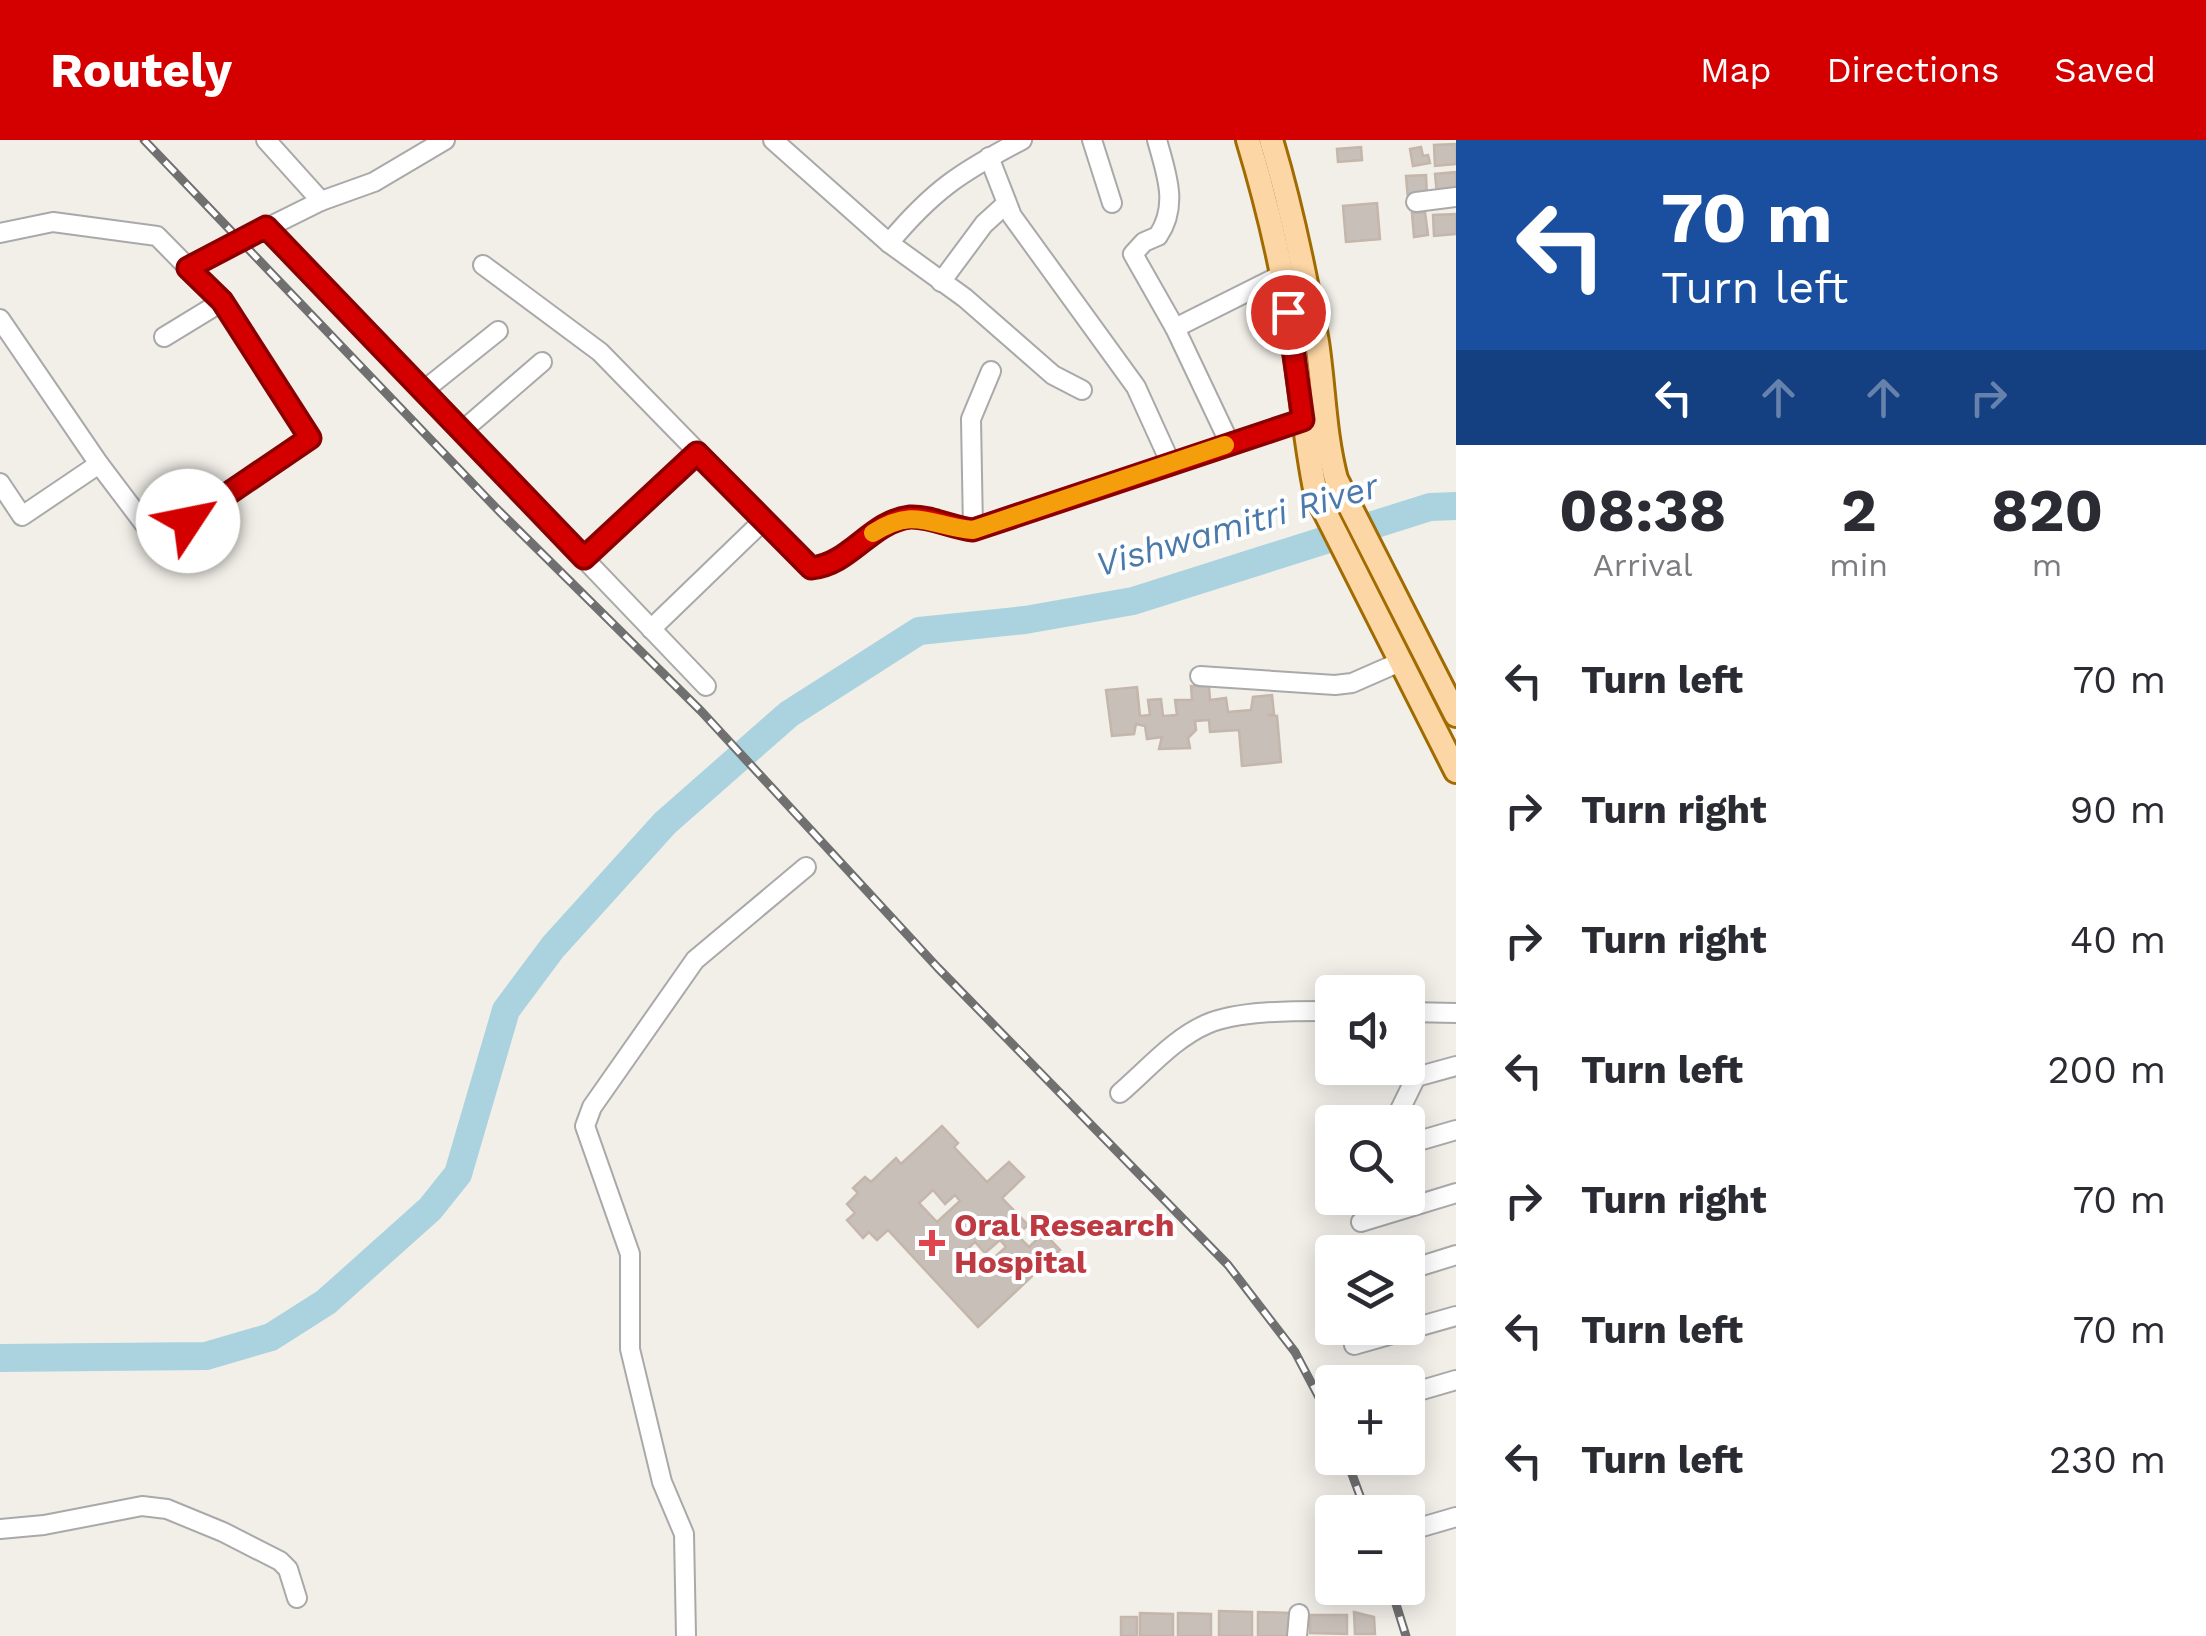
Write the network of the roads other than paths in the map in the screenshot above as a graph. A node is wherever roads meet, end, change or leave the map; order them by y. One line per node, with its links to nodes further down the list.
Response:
1 (266, 140): 11 (street)
2 (445, 140): 11 (street)
3 (773, 140): 17 (street)
4 (1022, 140): 9 (street)
5 (1092, 140): 14 (street)
6 (1157, 140): 24 (street)
7 (1248, 140): 20 (main road)
8 (1271, 140): 31 (main road)
9 (989, 157): 13 (street); 17 (street)
10 (1456, 198): 12 (street)
11 (321, 201): 15 (street)
12 (1416, 202)
13 (1006, 204): 21 (street); 36 (street)
14 (1112, 204)
15 (266, 227): 19 (street); 30 (street)
16 (0, 233): 19 (street)
17 (889, 242): 21 (street)
18 (482, 265): 34 (street)
19 (188, 268): 22 (street)
20 (1281, 275): 24 (street); 31 (main road)
21 (942, 282): 29 (street)
22 (221, 301): 26 (street); 35 (street)
23 (0, 319): 35 (street)
24 (1175, 328): 33 (street)
25 (498, 331): 30 (street)
26 (164, 336)
27 (542, 362): 32 (street)
28 (991, 371): 40 (street)
29 (1082, 390)
30 (424, 391): 32 (street)
31 (1314, 416): 33 (street); 43 (main road); 46 (main road)
32 (462, 432): 41 (street)
33 (1230, 444): 36 (street)
34 (697, 453): 39 (street); 41 (street)
35 (99, 464): 38 (street)
36 (1171, 464): 40 (street)
37 (0, 483): 38 (street)
38 (7, 509)
39 (763, 521): 40 (street); 42 (street)
40 (973, 530)
41 (584, 558): 42 (street)
42 (651, 629): 45 (street)
43 (1400, 662): 44 (street); 47 (main road)
44 (1200, 676)
45 (706, 686)
46 (1456, 715)
47 (1456, 770)
48 (806, 868): 72 (street)
49 (1315, 1012): 53 (street)
50 (1425, 1012): 51 (street)
51 (1456, 1013)
52 (1456, 1066): 54 (street)
53 (1120, 1093)
54 (1402, 1105)
55 (1456, 1130): 56 (street)
56 (1425, 1139)
57 (1456, 1193): 58 (street)
58 (1425, 1202)
59 (1368, 1215): 60 (street)
60 (1384, 1215)
61 (1456, 1256): 62 (street)
62 (1425, 1265)
63 (1456, 1316): 64 (street)
64 (1425, 1325)
65 (1456, 1380): 66 (street)
66 (1425, 1389)
67 (1456, 1517): 68 (street)
68 (1425, 1527)
69 (0, 1529): 70 (street)
70 (297, 1598)
71 (1298, 1614): 73 (street)
72 (686, 1636)
73 (1297, 1636)

